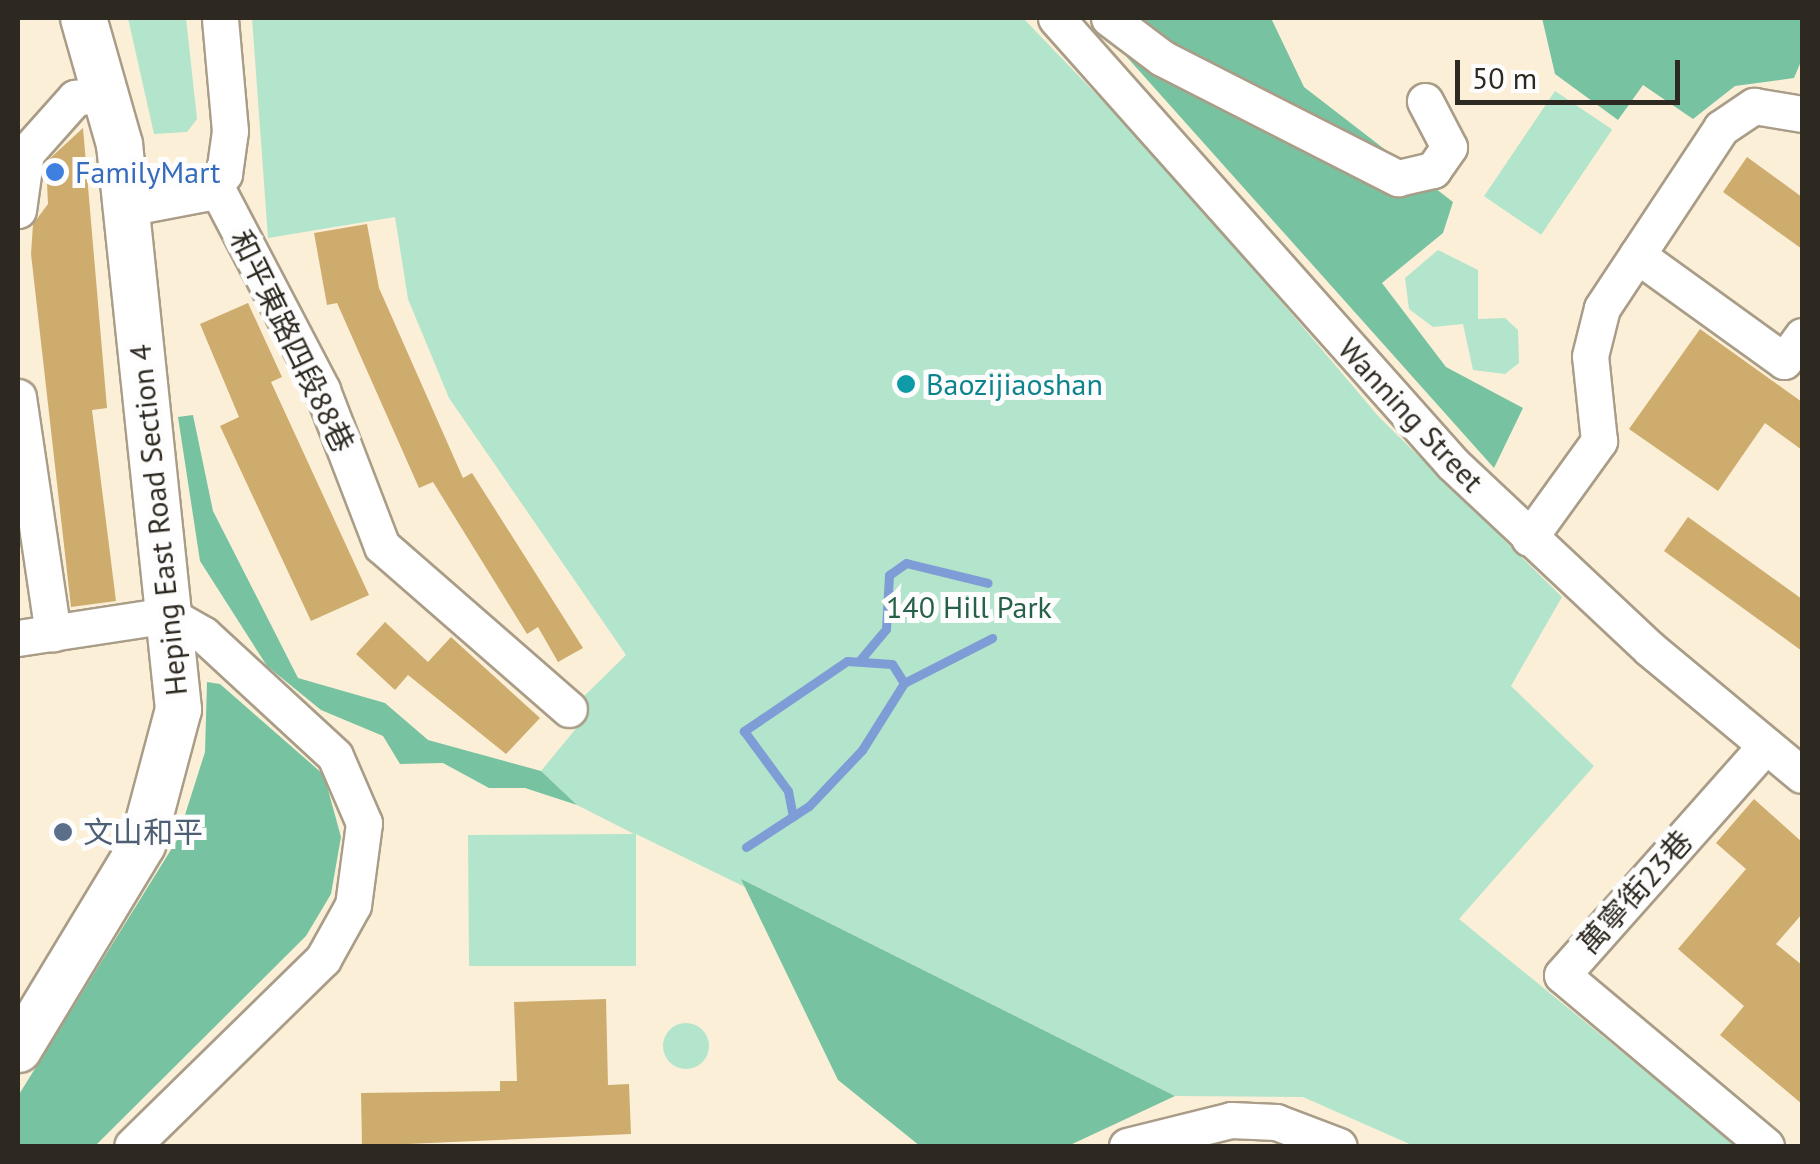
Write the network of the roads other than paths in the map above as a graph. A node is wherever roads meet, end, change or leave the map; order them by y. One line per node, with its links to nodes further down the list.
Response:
1 (82, 18): 5 (main road, Heping East Road Section 4)
2 (220, 18): 8 (street)
3 (1056, 18): 14 (street, Wanning Street)
4 (1109, 18): 6 (street)
5 (109, 93): 9 (main road, Heping East Road Section 4); 10 (street)
6 (1425, 102)
7 (1802, 114): 11 (street)
8 (216, 184): 9 (street); 18 (street, 和平東路四段88巷)
9 (126, 208): 15 (main road, Heping East Road Section 4)
10 (18, 210)
11 (1637, 255): 12 (street); 14 (street)
12 (1802, 336)
13 (18, 398): 16 (street)
14 (1529, 538): 19 (street, Wanning Street)
15 (169, 615): 16 (street); 21 (main road, Heping East Road Section 4); 22 (street)
16 (53, 633): 17 (street)
17 (18, 638)
18 (569, 709)
19 (1766, 745): 20 (street, Wanning Street); 25 (street, 萬寧街23巷)
20 (1802, 775)
21 (18, 1049)
22 (132, 1146)
23 (1127, 1146): 24 (street)
24 (1339, 1146)
25 (1766, 1146)

